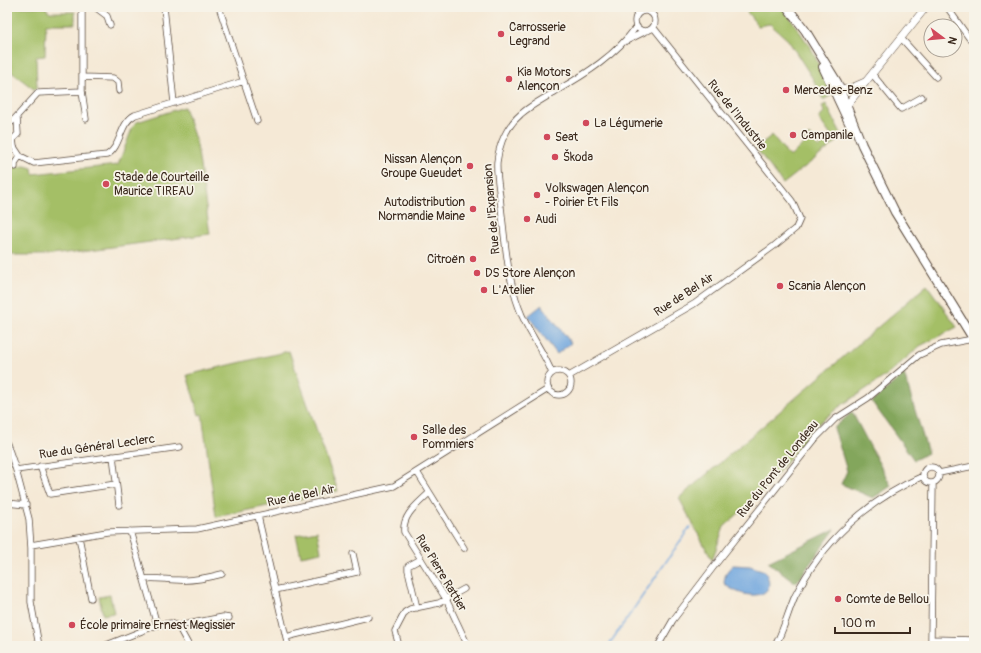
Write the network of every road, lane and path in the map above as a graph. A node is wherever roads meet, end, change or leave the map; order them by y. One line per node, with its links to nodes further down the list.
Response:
1 (82, 7): 20 (street)
2 (95, 7): 12 (street)
3 (164, 7): 28 (street)
4 (219, 7): 22 (street)
5 (632, 7): 11 (street)
6 (656, 7): 10 (street)
7 (787, 7): 24 (main road)
8 (926, 7): 16 (street)
9 (947, 7): 17 (street)
10 (652, 13): 11 (street); 14 (street)
11 (637, 14): 13 (street)
12 (110, 25)
13 (636, 27): 15 (street); 18 (street, Rue de l'Expansion)
14 (653, 27): 15 (street); 39 (street, Rue de l'Industrie)
15 (644, 32): 18 (street)
16 (901, 38): 19 (street); 21 (street)
17 (969, 38)
18 (626, 41): 41 (street, Rue de l'Expansion)
19 (873, 75): 23 (street); 27 (street)
20 (82, 77): 25 (street); 26 (street)
21 (936, 77)
22 (244, 81): 28 (street); 32 (street)
23 (867, 81): 24 (street); 29 (street)
24 (836, 89): 29 (main road); 36 (main road)
25 (82, 91): 30 (street); 31 (street)
26 (120, 91)
27 (922, 97)
28 (174, 103): 37 (street)
29 (847, 105): 36 (main road)
30 (17, 118): 33 (street); 34 (street)
31 (86, 119)
32 (257, 121)
33 (8, 126): 34 (street)
34 (16, 127): 35 (street)
35 (10, 138): 37 (street)
36 (862, 145): 40 (main road)
37 (20, 156): 38 (street)
38 (15, 168)
39 (800, 219): 42 (street, Rue de Bel Air)
40 (973, 340): 86 (street, Rue du Pont de Londeau)
41 (552, 373): 42 (street); 43 (street)
42 (569, 376): 43 (street)
43 (548, 389): 50 (street, Rue de Bel Air)
44 (7, 444): 49 (street)
45 (180, 447): 46 (street, Rue du Général Leclerc)
46 (113, 456): 47 (street, Rue du Général Leclerc); 54 (street)
47 (40, 466): 49 (street, Rue du Général Leclerc); 54 (street)
48 (974, 466): 51 (street)
49 (16, 470): 57 (street)
50 (417, 472): 55 (street); 59 (street, Rue de Bel Air)
51 (939, 472): 52 (street); 53 (street)
52 (923, 476): 53 (street); 79 (street)
53 (933, 483): 78 (street)
54 (116, 484): 58 (street)
55 (429, 493): 63 (street); 65 (street, Rue Pierre Rattier)
56 (7, 503): 57 (street)
57 (26, 505): 62 (street)
58 (119, 505)
59 (258, 516): 60 (street, Rue de Bel Air); 69 (street)
60 (130, 531): 61 (street, Rue de Bel Air); 67 (street)
61 (79, 537): 62 (street, Rue de Bel Air); 70 (street)
62 (31, 545): 80 (street)
63 (464, 548)
64 (353, 554): 69 (street)
65 (421, 559): 71 (street, Rue Pierre Rattier); 72 (street)
66 (222, 574): 67 (street)
67 (144, 579): 75 (street)
68 (464, 589): 71 (street)
69 (275, 590): 77 (street)
70 (91, 598)
71 (446, 599): 72 (street); 85 (street, Rue Pierre Rattier)
72 (417, 608): 84 (street)
73 (368, 617): 77 (street)
74 (229, 618): 76 (street)
75 (158, 625): 76 (street); 81 (street)
76 (178, 626): 82 (street)
77 (286, 637): 83 (street)
78 (974, 640)
79 (776, 644)
80 (39, 646)
81 (104, 646)
82 (189, 646)
83 (288, 646)
84 (399, 646)
85 (468, 646)
86 (658, 646)

